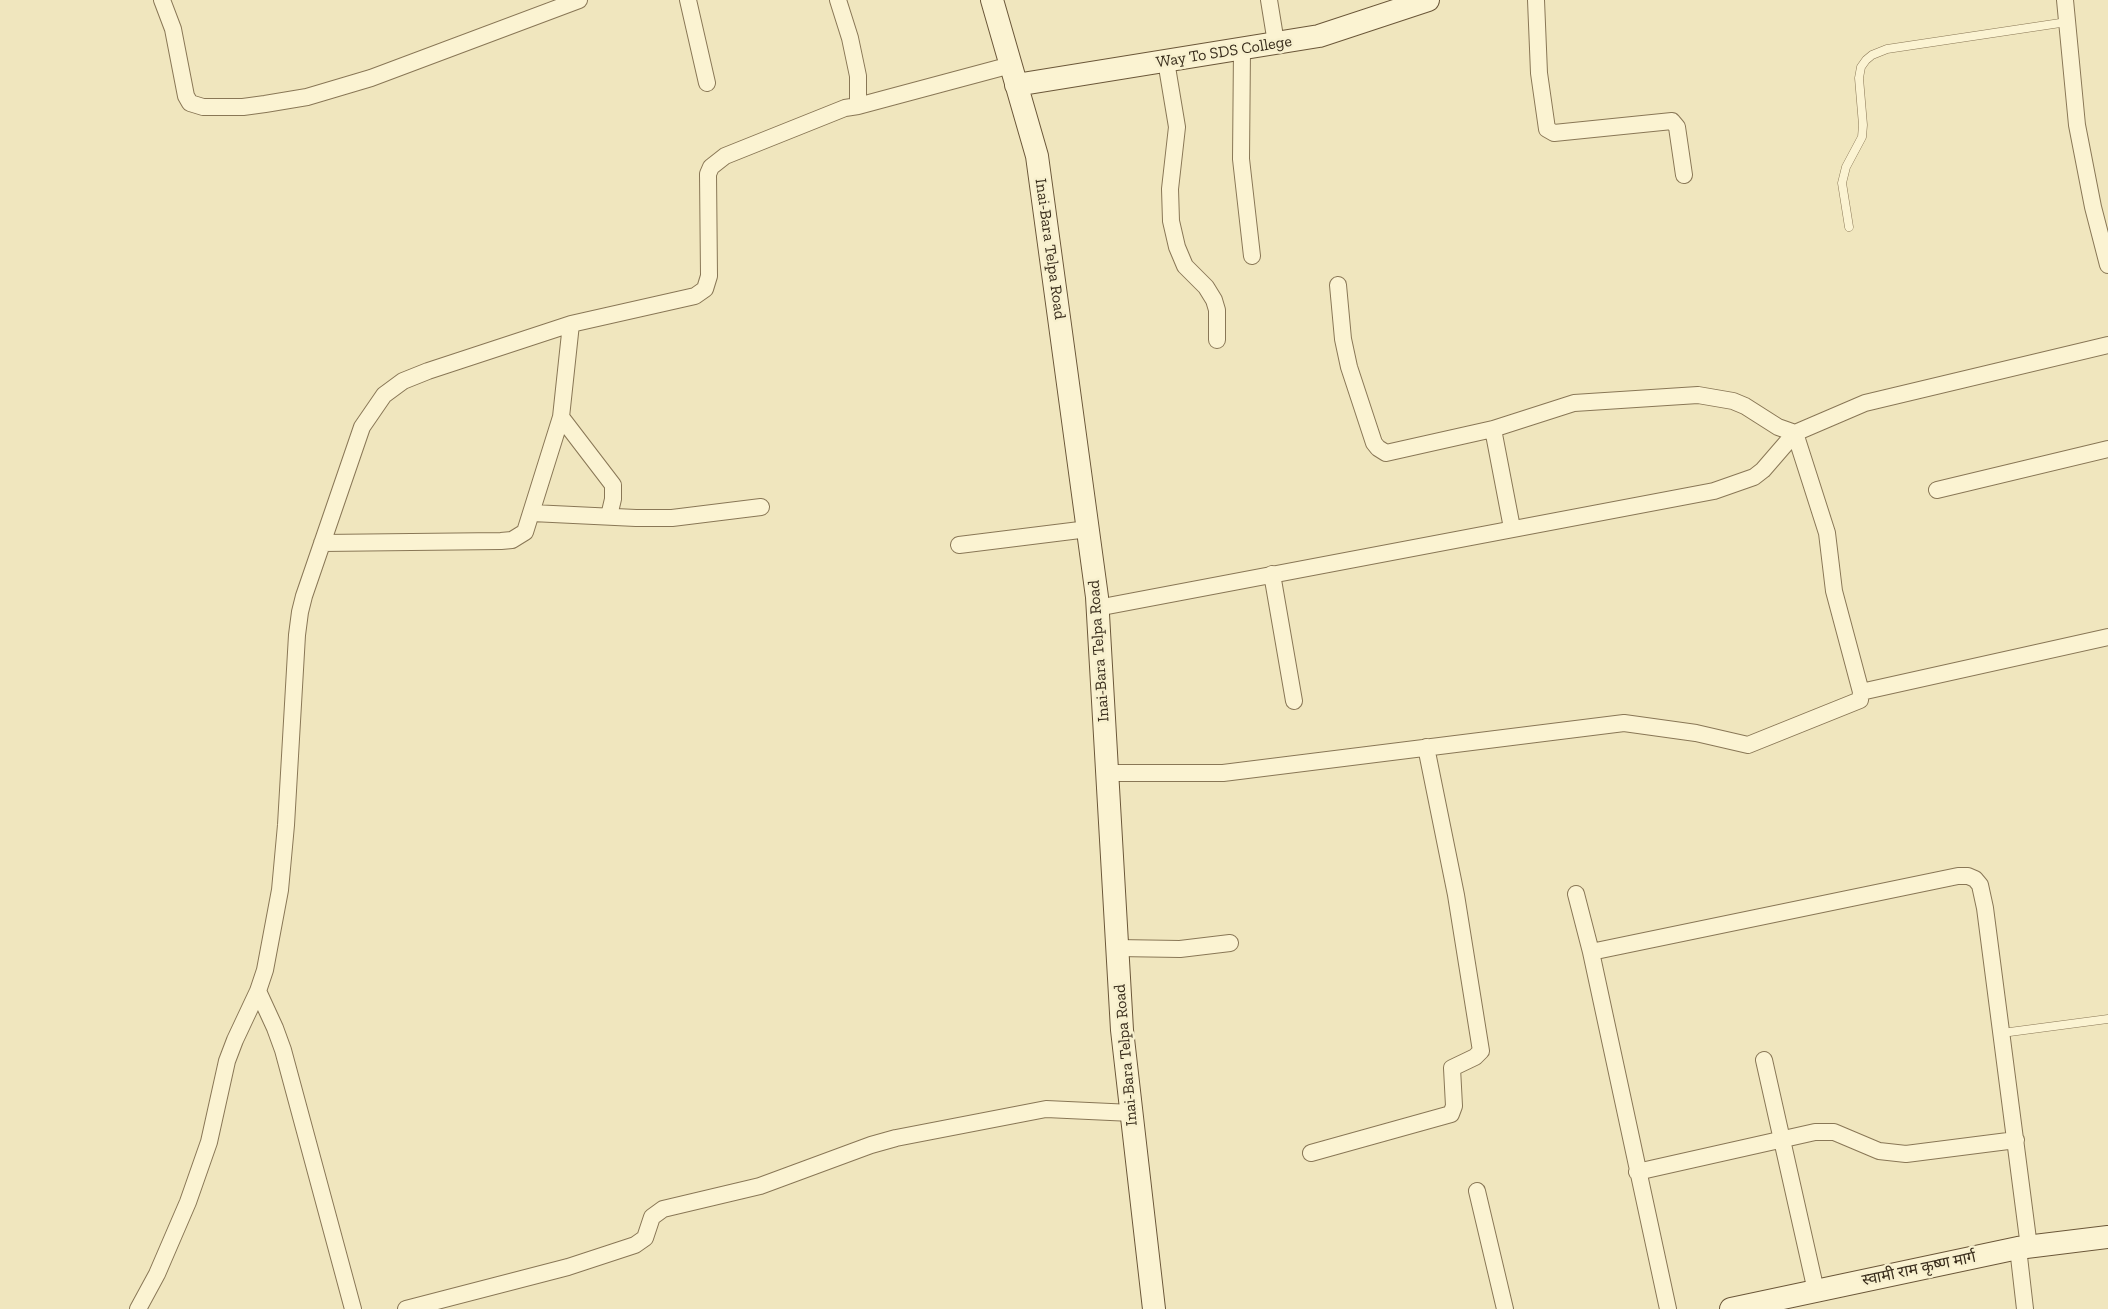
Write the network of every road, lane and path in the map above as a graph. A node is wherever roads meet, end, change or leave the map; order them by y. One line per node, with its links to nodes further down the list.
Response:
1 (162, 0): 2 (street)
2 (580, 0)
3 (688, 0): 15 (street)
4 (838, 0): 16 (street)
5 (992, 0): 14 (street, Inai-Bara Telpa Road)
6 (1269, 0): 11 (street)
7 (1428, 0): 11 (street, Way To SDS College)
8 (1536, 0): 17 (street)
9 (2065, 0): 10 (street)
10 (2067, 22): 18 (lane); 20 (street)
11 (1276, 43): 12 (street, Way To SDS College)
12 (1242, 49): 13 (street, Way To SDS College); 19 (street)
13 (1166, 61): 14 (street, Way To SDS College); 23 (street)
14 (1013, 75): 16 (street); 34 (street, Inai-Bara Telpa Road)
15 (707, 84)
16 (858, 106): 22 (street)
17 (1684, 175)
18 (1848, 227)
19 (1252, 256)
20 (2108, 265)
21 (1338, 285): 26 (street)
22 (572, 324): 25 (street); 35 (street)
23 (1218, 340)
24 (2108, 345): 27 (street)
25 (561, 417): 31 (street); 32 (street)
26 (1494, 429): 27 (street); 33 (street)
27 (1795, 432): 33 (street); 40 (street)
28 (2108, 449): 29 (street)
29 (1937, 490)
30 (760, 507): 32 (street)
31 (532, 513): 32 (street); 35 (street)
32 (609, 516)
33 (1512, 528): 37 (street)
34 (1088, 529): 36 (street); 38 (street, Inai-Bara Telpa Road)
35 (322, 543): 48 (street)
36 (959, 545)
37 (1272, 574): 38 (street); 41 (street)
38 (1097, 608): 43 (street, Inai-Bara Telpa Road)
39 (2108, 637): 40 (street)
40 (1862, 692): 42 (street)
41 (1294, 701)
42 (1426, 747): 43 (street); 55 (street)
43 (1107, 773): 46 (street, Inai-Bara Telpa Road)
44 (1576, 894): 47 (street)
45 (1230, 943): 46 (street)
46 (1117, 948): 52 (street, Inai-Bara Telpa Road)
47 (1591, 952): 50 (street); 56 (street)
48 (258, 990): 62 (street); 63 (street)
49 (2108, 1019): 50 (lane)
50 (2002, 1033): 54 (street)
51 (1764, 1060): 53 (street)
52 (1132, 1113): 64 (street); 65 (street, Inai-Bara Telpa Road)
53 (1782, 1138): 54 (street); 56 (street); 60 (street)
54 (2016, 1140): 59 (street)
55 (1311, 1152)
56 (1637, 1172): 67 (street)
57 (1477, 1191): 66 (street)
58 (2108, 1237): 59 (street, स्वामी राम कृष्ण मार्ग)
59 (2024, 1247): 60 (street, स्वामी राम कृष्ण मार्ग); 69 (street)
60 (1816, 1291): 61 (street, स्वामी राम कृष्ण मार्ग)
61 (1760, 1306): 68 (street, स्वामी राम कृष्ण मार्ग)
62 (138, 1309)
63 (353, 1309)
64 (406, 1309)
65 (1154, 1309)
66 (1505, 1309)
67 (1668, 1309)
68 (1732, 1309)
69 (2025, 1309)

